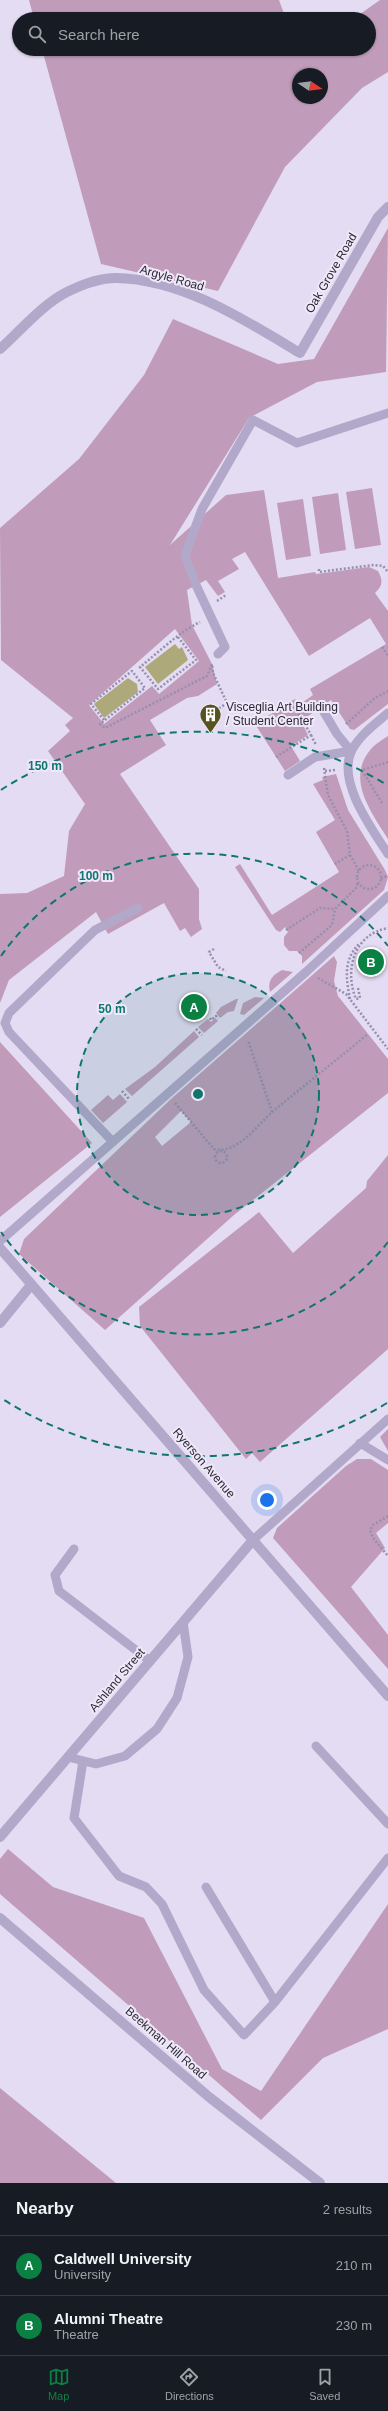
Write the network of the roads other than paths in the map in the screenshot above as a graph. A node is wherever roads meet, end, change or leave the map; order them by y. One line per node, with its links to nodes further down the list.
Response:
1 (388, 207): 3 (street, Oak Grove Road)
2 (0, 349): 3 (street, Argyle Road)
3 (300, 353)
4 (388, 413): 5 (lane)
5 (218, 654)
6 (320, 707): 8 (lane)
7 (388, 713): 8 (lane)
8 (351, 751): 9 (lane); 10 (lane)
9 (288, 775)
10 (388, 854)
11 (388, 896): 13 (lane)
12 (138, 908): 13 (lane)
13 (112, 1142): 14 (lane)
14 (0, 1241)
15 (0, 1248): 16 (street, Ryerson Avenue)
16 (31, 1286): 17 (street); 21 (street, Ryerson Avenue)
17 (0, 1323)
18 (388, 1418): 19 (lane)
19 (360, 1443): 20 (lane); 21 (lane)
20 (388, 1460)
21 (253, 1540): 23 (street, Ashland Street); 25 (street, Ryerson Avenue)
22 (74, 1549): 24 (lane)
23 (183, 1622): 24 (street, Ashland Street); 28 (lane)
24 (150, 1661): 27 (street, Ashland Street)
25 (388, 1696)
26 (316, 1746): 29 (lane)
27 (68, 1757): 28 (lane); 30 (street, Ashland Street)
28 (83, 1761): 34 (lane)
29 (388, 1824)
30 (0, 1837)
31 (388, 1858): 34 (lane)
32 (206, 1887): 34 (lane)
33 (0, 1918): 35 (street, Beekman Hill Road)
34 (275, 2002)
35 (320, 2183)

